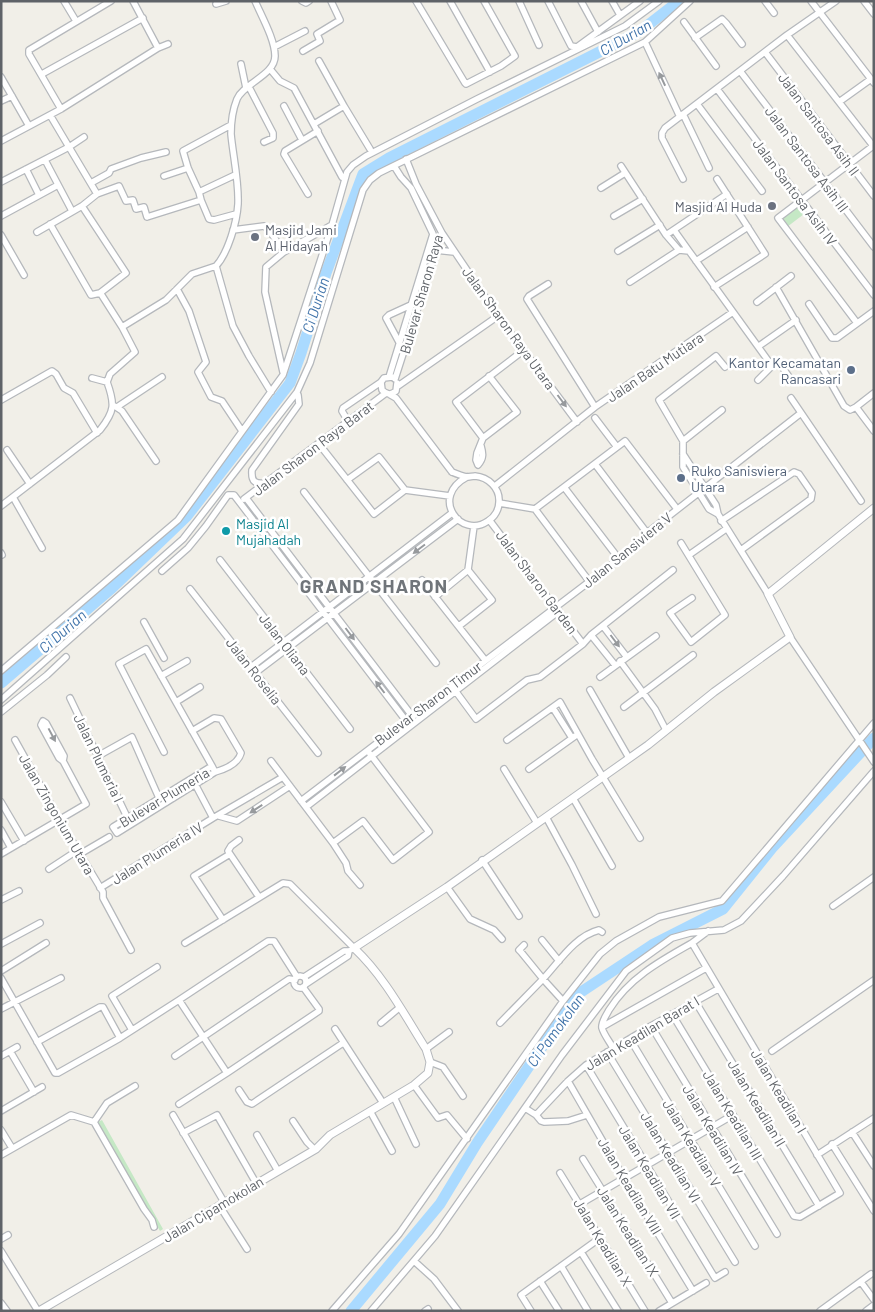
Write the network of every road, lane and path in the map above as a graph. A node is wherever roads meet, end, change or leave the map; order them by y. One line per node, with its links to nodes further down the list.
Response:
1 (64, 1): 30 (street)
2 (111, 1): 23 (street)
3 (133, 1): 29 (street)
4 (226, 1): 24 (street)
5 (255, 1): 40 (street)
6 (302, 1): 7 (street)
7 (309, 1)
8 (331, 1): 42 (street)
9 (416, 1): 49 (street)
10 (450, 1): 49 (street)
11 (484, 1): 49 (street)
12 (518, 1): 39 (street)
13 (548, 1): 33 (street)
14 (581, 1): 33 (street)
15 (612, 1): 28 (street)
16 (640, 1): 28 (street)
17 (659, 1): 114 (street)
18 (690, 1): 36 (street)
19 (765, 1): 26 (street)
20 (811, 1): 25 (street)
21 (836, 1): 25 (street)
22 (864, 1): 27 (street)
23 (99, 4): 30 (street)
24 (216, 4)
25 (820, 12): 34 (street); 52 (street)
26 (774, 13)
27 (874, 14)
28 (620, 15): 33 (street)
29 (143, 18): 41 (street); 50 (street)
30 (76, 21): 50 (street)
31 (684, 22): 35 (street)
32 (305, 31): 40 (street)
33 (598, 32)
34 (787, 35): 43 (street); 57 (street)
35 (695, 38): 38 (street); 46 (street)
36 (645, 42): 63 (street, one-way to 36); 77 (street)
37 (168, 44): 41 (street)
38 (742, 44)
39 (539, 45)
40 (274, 47): 47 (street)
41 (158, 48): 61 (street)
42 (303, 51)
43 (765, 52): 48 (street); 78 (street, Jalan Santosa Asih II)
44 (319, 61): 60 (street)
45 (241, 64): 53 (street)
46 (716, 66)
47 (270, 69): 53 (street); 64 (street)
48 (740, 71): 54 (street); 92 (street, Jalan Santosa Asih III)
49 (490, 72)
50 (42, 74): 61 (street)
51 (1, 77): 55 (street)
52 (872, 81): 57 (street)
53 (247, 88): 65 (street); 71 (street)
54 (717, 89): 58 (street); 106 (street, Jalan Santosa Asih IV)
55 (12, 96): 56 (street); 66 (street)
56 (1, 101)
57 (840, 102): 73 (street)
58 (697, 104): 63 (street); 96 (street)
59 (284, 106): 69 (street)
60 (344, 106): 64 (street); 74 (street)
61 (61, 109): 62 (street)
62 (50, 115): 66 (street); 72 (street)
63 (681, 115): 82 (street); 88 (street)
64 (314, 124): 67 (street)
65 (231, 125): 81 (street); 85 (street)
66 (28, 126): 70 (street)
67 (318, 131): 69 (street); 87 (street)
68 (84, 137): 72 (street)
69 (302, 140): 99 (street)
70 (1, 142)
71 (264, 142)
72 (69, 147): 76 (street); 91 (street)
73 (873, 147): 78 (street)
74 (370, 149)
75 (166, 152): 91 (street)
76 (45, 160): 83 (street); 94 (street)
77 (406, 160): 79 (street); 93 (street)
78 (850, 164): 92 (street); 102 (street, Jalan Santosa Asih II)
79 (394, 166): 93 (street); 276 (street)
80 (621, 166): 84 (street)
81 (188, 168): 86 (street); 97 (street)
82 (709, 168)
83 (26, 170): 90 (street); 101 (street)
84 (625, 173): 95 (street); 103 (street)
85 (235, 175): 97 (street); 110 (street)
86 (164, 176)
87 (342, 177)
88 (683, 179)
89 (717, 179): 100 (street)
90 (1, 182)
91 (92, 183): 98 (street)
92 (824, 183): 106 (street); 123 (street, Jalan Santosa Asih III)
93 (413, 184): 105 (street, Bulevar Sharon Raya); 107 (street, Bulevar Sharon Raya)
94 (58, 185): 101 (street); 109 (street)
95 (602, 188)
96 (762, 191)
97 (199, 192): 104 (street)
98 (97, 194): 104 (street); 108 (street)
99 (308, 194)
100 (727, 194): 116 (street); 118 (street)
101 (39, 195): 111 (street)
102 (874, 196)
103 (643, 199): 112 (street); 115 (street)
104 (201, 200): 110 (street)
105 (424, 200): 107 (street); 120 (street, Bulevar Sharon Raya)
106 (801, 200): 141 (street, Jalan Santosa Asih IV); 150 (street)
107 (418, 203): 124 (street, Bulevar Sharon Raya)
108 (82, 206): 109 (street); 140 (street)
109 (72, 211): 113 (street)
110 (236, 214): 117 (street)
111 (1, 216)
112 (614, 216)
113 (50, 224): 119 (street); 140 (street)
114 (332, 225): 129 (street); 157 (street)
115 (660, 225): 121 (street); 127 (street)
116 (748, 227): 131 (street); 138 (street)
117 (233, 230): 129 (street); 132 (street)
118 (674, 230): 121 (street); 128 (street)
119 (36, 232)
120 (442, 233): 125 (street, Bulevar Sharon Raya); 130 (street, Jalan Sharon Raya Utara)
121 (666, 235): 126 (street)
122 (1, 236): 133 (street)
123 (874, 247)
124 (428, 250): 125 (street); 143 (street, Bulevar Sharon Raya)
125 (437, 250): 130 (street); 145 (street, Bulevar Sharon Raya)
126 (679, 250): 128 (street); 135 (street)
127 (618, 251)
128 (689, 251): 131 (street)
129 (284, 252): 157 (street)
130 (454, 252): 148 (street, Jalan Sharon Raya Utara)
131 (696, 261): 138 (street)
132 (216, 266): 139 (street); 166 (street)
133 (24, 275)
134 (791, 276): 137 (street)
135 (630, 282)
136 (548, 284): 174 (street)
137 (776, 287): 142 (street); 149 (street)
138 (714, 288): 147 (street)
139 (177, 289): 151 (street); 181 (street)
140 (100, 293): 151 (street)
141 (874, 295)
142 (757, 302)
143 (412, 304): 145 (street); 152 (street, Bulevar Sharon Raya); 152 (street)
144 (809, 304): 150 (street)
145 (420, 307): 165 (street, Bulevar Sharon Raya)
146 (874, 311): 150 (street)
147 (733, 312): 153 (street); 174 (street, Jalan Batu Mutiara)
148 (498, 316): 154 (street, Jalan Sharon Raya Utara); 165 (street)
149 (796, 320): 153 (street); 175 (street)
150 (858, 322)
151 (122, 326): 163 (street)
152 (400, 344): 165 (street, Bulevar Sharon Raya)
153 (759, 346): 155 (street)
154 (524, 350): 158 (street); 180 (street, Jalan Sharon Raya Utara, one-way to 180)
155 (772, 366): 161 (street); 162 (street)
156 (725, 367): 185 (street)
157 (283, 374): 166 (street)
158 (489, 376): 184 (street); 184 (street)
159 (162, 377): 173 (street)
160 (92, 378): 163 (street)
161 (758, 380)
162 (792, 381)
163 (107, 382): 173 (street)
164 (381, 382): 165 (street); 168 (street); 179 (street)
165 (396, 383): 168 (street, Jalan Sharon Raya Barat); 170 (street)
166 (271, 392): 181 (street)
167 (874, 393): 175 (street)
168 (387, 394): 170 (street); 179 (street, Jalan Sharon Raya Barat)
169 (298, 395): 196 (street)
170 (396, 398): 192 (street)
171 (791, 398): 177 (street)
172 (1, 400): 183 (street)
173 (115, 406): 183 (street); 190 (street)
174 (595, 407): 180 (street, Jalan Batu Mutiara)
175 (856, 407): 182 (street)
176 (722, 410): 185 (street)
177 (800, 413): 200 (street, Jalan Sansiviera V); 209 (street)
178 (595, 418): 187 (street)
179 (348, 422): 186 (street, Jalan Sharon Raya Barat)
180 (577, 422): 198 (street, Jalan Batu Mutiara)
181 (242, 431): 266 (street)
182 (874, 431)
183 (97, 433): 197 (street)
184 (483, 438): 193 (street)
185 (683, 441): 189 (street)
186 (319, 444): 195 (street); 196 (street, Jalan Sharon Raya Barat)
187 (617, 447): 191 (street); 214 (street)
188 (7, 450): 197 (street)
189 (683, 454): 200 (street); 204 (street)
190 (156, 461)
191 (595, 464): 199 (street); 222 (street)
192 (452, 472): 194 (street); 201 (street)
193 (476, 476): 194 (street); 198 (street)
194 (467, 477): 201 (street)
195 (347, 480): 202 (street); 202 (street)
196 (266, 483): 207 (street, Jalan Sharon Raya Barat)
197 (30, 484): 206 (street)
198 (495, 486): 210 (street)
199 (564, 486): 213 (street); 227 (street)
200 (704, 487): 204 (street, Jalan Sansiviera V); 216 (street)
201 (453, 488): 205 (street)
202 (405, 490): 205 (street)
203 (304, 492): 232 (street)
204 (698, 492): 214 (street, Jalan Sansiviera V); 216 (street)
205 (450, 496): 215 (street)
206 (13, 497): 211 (street); 224 (street)
207 (246, 498): 208 (street, Jalan Sharon Raya Barat); 240 (street)
208 (240, 502): 231 (street); 242 (street)
209 (861, 502)
210 (499, 503): 213 (street); 218 (street)
211 (1, 506)
212 (874, 508): 237 (street)
213 (535, 509): 234 (street)
214 (676, 509): 222 (street, Jalan Sansiviera V)
215 (452, 512): 217 (street); 232 (street)
216 (718, 514): 219 (street)
217 (458, 519): 220 (street); 235 (street, one-way to 235)
218 (490, 521): 220 (street); 241 (street, Jalan Sharon Garden)
219 (722, 521): 221 (street); 225 (street)
220 (474, 526): 229 (street)
221 (726, 529): 225 (street); 226 (street)
222 (647, 533): 227 (street, Jalan Sansiviera V)
223 (680, 543): 226 (street)
224 (42, 548)
225 (741, 550): 237 (street)
226 (689, 554): 239 (street)
227 (619, 559): 234 (street, Jalan Sansiviera V)
228 (220, 560): 251 (street, Jalan Oliana)
229 (468, 570): 238 (street); 246 (street)
230 (673, 570): 247 (street)
231 (162, 571)
232 (369, 576): 235 (street); 240 (street)
233 (422, 580): 238 (street)
234 (589, 581): 241 (street, Jalan Sansiviera V)
235 (374, 583): 243 (street); 263 (street)
236 (190, 589): 264 (street, Jalan Roselia)
237 (768, 594): 250 (street)
238 (435, 596): 246 (street)
239 (692, 598)
240 (329, 607): 242 (street); 243 (street)
241 (557, 609): 252 (street, Jalan Sharon Garden); 260 (street, Bulevar Sharon Timur); 271 (street, Bulevar Sharon Timur)
242 (322, 612): 244 (street); 251 (street)
243 (334, 614): 244 (street); 282 (street, one-way to 282)
244 (328, 618): 253 (street); 283 (street, one-way to 244)
245 (144, 622): 254 (street)
246 (458, 626): 260 (street)
247 (603, 626): 248 (street); 257 (street, one-way to 257)
248 (591, 635): 252 (street); 265 (street)
249 (656, 636): 257 (street)
250 (790, 637): 286 (street); 291 (street)
251 (283, 642): 253 (street, Jalan Oliana); 264 (street)
252 (583, 644): 271 (street)
253 (288, 648): 267 (street); 285 (street, Jalan Oliana)
254 (160, 650): 256 (street); 259 (street)
255 (693, 655): 273 (street)
256 (150, 656): 268 (street); 293 (street)
257 (626, 656): 262 (street)
258 (66, 657): 281 (street)
259 (164, 658)
260 (485, 660): 271 (street, Bulevar Sharon Timur)
261 (187, 661): 268 (street)
262 (620, 661): 265 (street); 273 (street)
263 (436, 663)
264 (250, 666): 267 (street, Jalan Roselia)
265 (615, 666): 269 (street)
266 (1, 671)
267 (256, 673): 294 (street, Jalan Roselia)
268 (161, 676): 277 (street)
269 (600, 677)
270 (200, 688): 277 (street)
271 (453, 688): 282 (street, Bulevar Sharon Timur)
272 (590, 690): 297 (street)
273 (644, 694): 279 (street); 286 (street)
274 (556, 696): 278 (street)
275 (70, 698): 296 (street, Jalan Plumeria I)
276 (1, 700)
277 (176, 702): 287 (street)
278 (560, 702): 280 (street); 288 (street)
279 (624, 707)
280 (553, 708): 288 (street); 290 (street)
281 (1, 712)
282 (413, 718): 283 (street, Bulevar Sharon Timur)
283 (408, 723): 292 (street, Bulevar Sharon Timur); 295 (street, Bulevar Sharon Timur)
284 (874, 723): 291 (street)
285 (350, 729)
286 (666, 730): 297 (street)
287 (192, 731): 301 (street); 305 (street)
288 (575, 736): 303 (street); 306 (street)
289 (15, 740): 317 (street, Jalan Zingonium Utara)
290 (507, 740)
291 (861, 743): 300 (street); 368 (street)
292 (367, 750): 295 (street); 312 (street, Bulevar Sharon Timur, one-way to 292)
293 (164, 752)
294 (318, 753)
295 (371, 755): 314 (street, Bulevar Sharon Timur); 324 (street)
296 (98, 756): 310 (street); 318 (street, Jalan Plumeria I)
297 (629, 758): 306 (street)
298 (63, 761): 298 (street, one-way to 298); 317 (street)
299 (271, 761): 307 (street)
300 (874, 762)
301 (212, 766): 305 (street, Bulevar Plumeria); 308 (street, Bulevar Plumeria)
302 (504, 769): 319 (street)
303 (529, 769)
304 (874, 771): 344 (street)
305 (215, 772): 308 (street, Bulevar Plumeria)
306 (603, 776): 311 (street); 322 (street)
307 (283, 777): 309 (street); 315 (street)
308 (194, 781): 310 (street, Bulevar Plumeria); 315 (street, Jalan Plumeria IV); 318 (street, Bulevar Plumeria)
309 (290, 786): 312 (street); 315 (street, one-way to 315)
310 (160, 798): 318 (street, Bulevar Plumeria)
311 (573, 798): 316 (street); 330 (street)
312 (301, 801): 314 (street)
313 (1, 802): 325 (street)
314 (306, 807): 324 (street)
315 (216, 817): 335 (street, Jalan Plumeria IV)
316 (546, 817): 319 (street); 340 (street)
317 (59, 819): 325 (street); 326 (street, Jalan Zingonium Utara)
318 (128, 819)
319 (536, 823): 329 (street)
320 (1, 830): 325 (street)
321 (109, 837): 326 (street)
322 (640, 838)
323 (239, 840): 328 (street)
324 (333, 843): 333 (street)
325 (17, 845): 327 (street)
326 (79, 852): 331 (street); 335 (street, Jalan Zingonium Utara)
327 (1, 854)
328 (230, 854): 337 (street); 342 (street)
329 (482, 860): 334 (street); 341 (street)
330 (612, 866)
331 (48, 869)
332 (874, 877): 339 (street)
333 (360, 885)
334 (447, 887): 346 (street); 354 (street)
335 (100, 888): 353 (street, Jalan Zingonium Utara)
336 (19, 891): 338 (street)
337 (259, 897): 342 (street); 354 (street)
338 (1, 900)
339 (833, 906)
340 (596, 914)
341 (519, 916)
342 (222, 920): 349 (street)
343 (40, 923): 351 (street)
344 (708, 931): 350 (street); 406 (street)
345 (602, 932): 355 (street)
346 (502, 939)
347 (542, 940): 355 (street)
348 (46, 943): 358 (street)
349 (185, 943)
350 (692, 943): 357 (street, Jalan Keadilan I); 377 (street)
351 (1, 944)
352 (524, 945): 363 (street)
353 (131, 950)
354 (352, 950): 359 (street); 365 (street); 371 (street)
355 (559, 961): 363 (street)
356 (157, 966): 379 (street)
357 (706, 968): 366 (street, Jalan Keadilan I); 377 (street)
358 (1, 970)
359 (304, 977): 362 (street); 365 (street)
360 (1, 978): 370 (street)
361 (61, 978): 370 (street)
362 (296, 978): 365 (street); 367 (street); 381 (street)
363 (543, 979): 368 (street); 375 (street)
364 (874, 980): 390 (street)
365 (304, 985): 395 (street)
366 (718, 989): 369 (street, Jalan Keadilan Barat I); 430 (street, Jalan Keadilan I)
367 (179, 1000): 379 (street); 381 (street)
368 (563, 1001): 421 (street)
369 (695, 1001): 373 (street, Jalan Keadilan Barat I); 441 (street, Jalan Keadilan II)
370 (14, 1002): 372 (street); 384 (street)
371 (399, 1008): 374 (street); 387 (street)
372 (1, 1009)
373 (672, 1014): 376 (street, Jalan Keadilan Barat I); 412 (street, Jalan Keadilan III)
374 (381, 1022)
375 (500, 1023)
376 (651, 1026): 383 (street, Jalan Keadilan Barat I); 416 (street, Jalan Keadilan IV)
377 (602, 1027): 388 (street, Jalan Keadilan VI)
378 (335, 1029): 385 (street)
379 (132, 1030): 382 (street)
380 (449, 1032): 387 (street)
381 (204, 1037): 392 (street); 395 (street)
382 (120, 1038): 384 (street); 384 (street)
383 (630, 1038): 388 (street, Jalan Keadilan Barat I); 422 (street, Jalan Keadilan V)
384 (37, 1042)
385 (343, 1043): 400 (street); 404 (street)
386 (17, 1046): 389 (street)
387 (426, 1048): 393 (street)
388 (610, 1050): 394 (street, Jalan Keadilan Barat I); 428 (street, Jalan Keadilan VI)
389 (10, 1051): 391 (street); 401 (street)
390 (772, 1051)
391 (1, 1056)
392 (175, 1056)
393 (430, 1062): 397 (street, Jalan Cipamokolan); 402 (street)
394 (586, 1065): 396 (street, Jalan Keadilan Barat I); 432 (street, Jalan Keadilan VII)
395 (227, 1073): 405 (street)
396 (568, 1081): 410 (street, Jalan Keadilan Barat I); 411 (street, Jalan Keadilan VIII)
397 (414, 1085): 403 (street, Jalan Cipamokolan); 421 (street)
398 (135, 1086): 415 (street)
399 (42, 1087): 401 (street)
400 (239, 1090)
401 (34, 1092): 407 (street)
402 (463, 1096)
403 (394, 1097): 404 (street, Jalan Cipamokolan); 423 (street)
404 (383, 1103): 408 (street, Jalan Cipamokolan)
405 (179, 1104)
406 (525, 1108): 410 (street); 452 (street)
407 (1, 1111)
408 (370, 1111): 426 (street, Jalan Cipamokolan); 427 (street)
409 (173, 1115): 419 (street)
410 (536, 1115): 411 (street)
411 (587, 1115): 436 (street, Jalan Keadilan VIII)
412 (733, 1115): 416 (street); 441 (street, Jalan Keadilan III)
413 (874, 1118): 418 (street)
414 (293, 1121): 426 (street)
415 (94, 1122): 425 (street); 447 (street)
416 (711, 1127): 422 (street); 443 (street, Jalan Keadilan IV)
417 (1, 1130): 425 (street)
418 (852, 1132): 424 (street); 433 (street)
419 (183, 1133): 437 (street); 439 (street)
420 (257, 1135): 434 (street)
421 (467, 1139): 467 (street)
422 (689, 1139): 428 (street); 448 (street, Jalan Keadilan V)
423 (416, 1144)
424 (832, 1144): 430 (street); 442 (street)
425 (12, 1148): 429 (street)
426 (314, 1149): 434 (street, Jalan Cipamokolan)
427 (392, 1151)
428 (668, 1152): 432 (street); 453 (street, Jalan Keadilan VI)
429 (1, 1155)
430 (817, 1155): 441 (street, Jalan Keadilan I)
431 (584, 1159): 438 (street, Jalan Keadilan IX)
432 (646, 1165): 436 (street); 455 (street, Jalan Keadilan VII)
433 (874, 1166)
434 (278, 1171): 437 (street, Jalan Cipamokolan)
435 (560, 1173): 440 (street, Jalan Keadilan X)
436 (624, 1178): 438 (street); 460 (street, Jalan Keadilan VIII)
437 (256, 1183): 439 (street, Jalan Cipamokolan)
438 (602, 1190): 440 (street); 463 (street, Jalan Keadilan IX)
439 (222, 1204): 447 (street, Jalan Cipamokolan); 449 (street)
440 (580, 1204): 445 (street, Jalan Keadilan X)
441 (819, 1206)
442 (874, 1211)
443 (777, 1234)
444 (8, 1235): 446 (street)
445 (600, 1238): 451 (street); 474 (street, Jalan Keadilan X)
446 (1, 1239)
447 (161, 1240): 465 (street, Jalan Cipamokolan)
448 (755, 1246)
449 (246, 1249)
450 (1, 1251): 465 (street)
451 (581, 1252): 454 (street); 473 (street)
452 (414, 1261): 468 (street); 469 (street)
453 (735, 1262)
454 (560, 1266): 457 (street); 472 (street)
455 (725, 1272)
456 (872, 1274): 458 (street)
457 (540, 1281): 470 (street); 471 (street)
458 (861, 1282): 461 (street); 476 (street)
459 (706, 1283): 460 (street)
460 (693, 1290): 463 (street)
461 (874, 1300)
462 (1, 1303): 466 (street)
463 (672, 1303): 475 (street)
464 (874, 1305): 477 (street)
465 (37, 1309)
466 (7, 1311)
467 (332, 1311)
468 (371, 1311)
469 (458, 1311)
470 (531, 1311)
471 (559, 1311)
472 (588, 1311)
473 (618, 1311)
474 (645, 1311)
475 (660, 1311)
476 (820, 1311)
477 (866, 1311)

